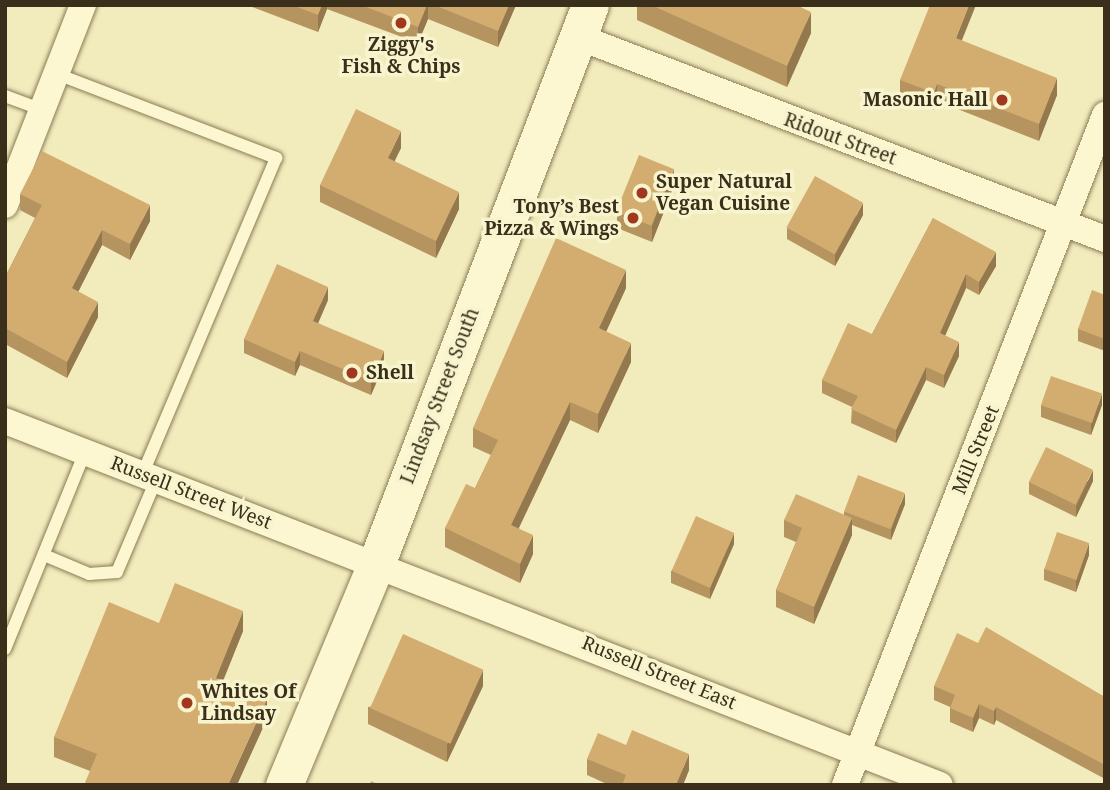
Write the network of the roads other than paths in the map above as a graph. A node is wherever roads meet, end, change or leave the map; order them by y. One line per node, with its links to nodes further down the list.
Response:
1 (83, 5): 3 (street)
2 (583, 21): 8 (street, Ridout Street); 14 (main road, Lindsay Street South)
3 (57, 74): 5 (street); 12 (lane)
4 (5, 96): 5 (lane)
5 (43, 110): 7 (street)
6 (1105, 115): 8 (street, Mill Street)
7 (5, 205)
8 (1065, 223): 9 (street, Ridout Street); 16 (street, Mill Street)
9 (1105, 239)
10 (6, 423): 11 (street, Russell Street West)
11 (85, 452): 12 (street, Russell Street West); 13 (lane)
12 (149, 478): 13 (lane); 14 (street, Russell Street West)
13 (44, 555): 15 (lane)
14 (377, 562): 16 (street, Russell Street East); 17 (main road, Lindsay Street South)
15 (5, 649)
16 (855, 751): 18 (street, Mill Street); 19 (street, Russell Street East)
17 (284, 785)
18 (845, 785)
19 (940, 785)

